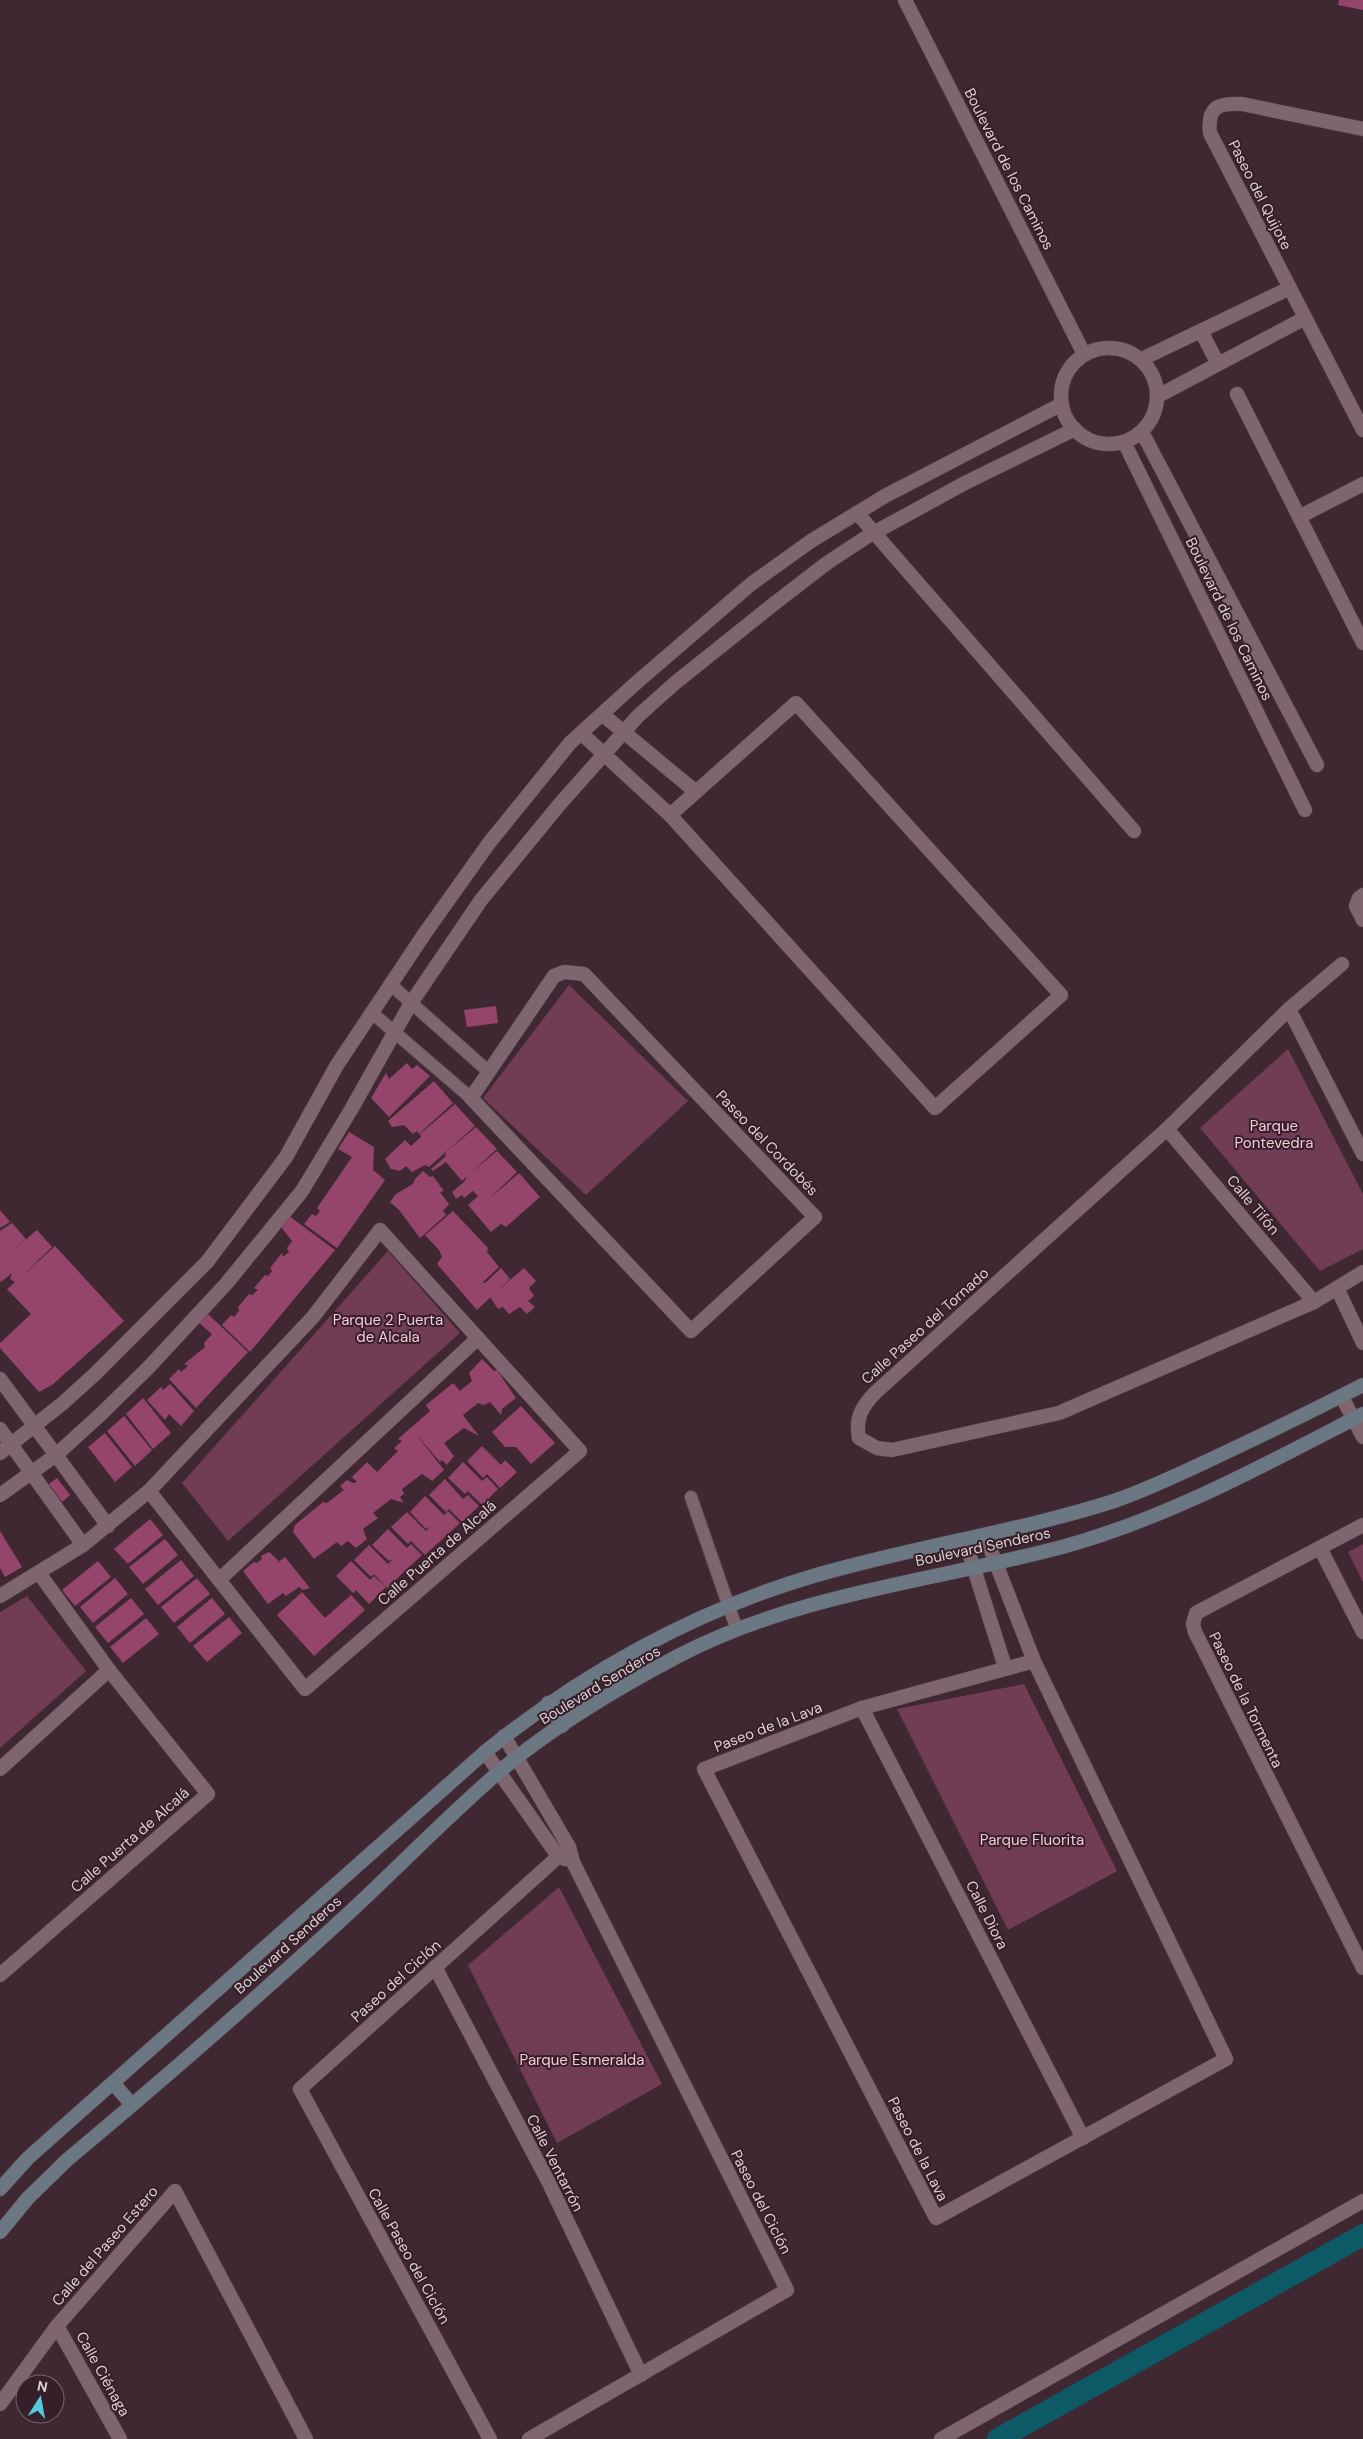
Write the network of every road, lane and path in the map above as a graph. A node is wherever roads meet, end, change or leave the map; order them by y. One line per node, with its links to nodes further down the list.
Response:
1 (905, 0): 6 (street, Boulevard de los Caminos)
2 (1363, 129): 3 (street, Paseo del Quijote)
3 (1290, 288): 4 (street, Paseo del Quijote); 5 (street)
4 (1305, 318): 8 (street); 13 (street, Paseo del Quijote)
5 (1202, 331): 7 (street); 8 (street)
6 (1084, 354): 7 (street); 11 (street)
7 (1142, 359): 10 (street)
8 (1218, 364): 10 (street)
9 (1237, 394): 18 (street)
10 (1158, 396): 14 (street)
11 (1062, 404): 12 (street); 17 (street)
12 (1075, 429): 15 (street); 19 (street)
13 (1363, 430)
14 (1142, 432): 15 (street); 25 (street, Boulevard de los Caminos)
15 (1124, 442): 27 (street, Boulevard de los Caminos)
16 (1363, 484): 18 (street)
17 (857, 513): 19 (street); 21 (street)
18 (1299, 517): 20 (street)
19 (873, 533): 22 (street); 29 (street)
20 (1363, 642)
21 (602, 714): 22 (street); 23 (street)
22 (623, 732): 24 (street); 26 (street)
23 (581, 733): 24 (street); 33 (street)
24 (603, 754): 28 (street); 34 (street)
25 (1317, 764)
26 (696, 792): 28 (street); 28 (street)
27 (1305, 810)
28 (670, 815)
29 (1134, 830)
30 (1363, 894): 31 (street)
31 (1363, 920)
32 (1342, 964): 35 (street, Calle Paseo del Tornado)
33 (390, 984): 34 (lane); 36 (street)
34 (411, 1004): 37 (street); 38 (lane)
35 (1289, 1009): 40 (street, Calle Paseo del Tornado); 41 (street)
36 (371, 1012): 37 (lane); 51 (street)
37 (395, 1031): 39 (lane); 55 (street)
38 (489, 1072): 39 (street, Paseo del Cordobés); 39 (street, Paseo del Cordobés)
39 (471, 1098)
40 (1167, 1130): 44 (street, Calle Tifón); 44 (street, Calle Paseo del Tornado)
41 (1363, 1154)
42 (1362, 1276): 43 (street, Calle Paseo del Tornado)
43 (1337, 1288): 44 (street, Calle Paseo del Tornado); 46 (street)
44 (1314, 1302)
45 (478, 1338): 57 (street, Calle Puerta de Alcalá); 69 (street); 69 (street, Calle Puerta de Alcalá)
46 (1363, 1343)
47 (0, 1379): 51 (street)
48 (1362, 1390): 49 (main road, Boulevard Senderos)
49 (1342, 1396): 50 (street); 62 (main road, Boulevard Senderos)
50 (1358, 1417): 53 (street); 66 (main road, Boulevard Senderos)
51 (34, 1426): 54 (street); 55 (street)
52 (0, 1429): 54 (street)
53 (1363, 1437)
54 (6, 1449): 56 (street)
55 (56, 1456): 56 (street); 61 (street)
56 (32, 1473): 58 (street); 64 (street)
57 (148, 1491): 61 (street, Calle Puerta de Alcalá); 69 (street, Calle Puerta de Alcalá)
58 (0, 1495)
59 (690, 1497): 71 (lane)
60 (1363, 1525): 65 (street, Paseo de la Tormenta)
61 (108, 1526): 64 (street, Calle Puerta de Alcalá)
62 (985, 1535): 63 (main road, Boulevard Senderos); 66 (street, Paseo de la Lava)
63 (965, 1540): 67 (street); 71 (main road, Boulevard Senderos)
64 (83, 1545): 68 (street, Calle Puerta de Alcalá)
65 (1320, 1548): 73 (street); 89 (street, Paseo de la Tormenta)
66 (995, 1562): 67 (main road, Boulevard Senderos); 74 (street, Paseo de la Lava)
67 (973, 1568): 72 (main road, Boulevard Senderos); 75 (street)
68 (39, 1573): 70 (street, Calle Puerta de Alcalá); 76 (street, Calle Puerta de Alcalá)
69 (220, 1580)
70 (0, 1596)
71 (728, 1607): 72 (lane); 77 (main road, Boulevard Senderos)
72 (737, 1630): 79 (main road, Boulevard Senderos)
73 (1363, 1632)
74 (1034, 1661): 75 (street, Paseo de la Lava); 94 (street, Paseo de la Lava)
75 (1005, 1667): 78 (street, Paseo de la Lava)
76 (109, 1670): 83 (street); 90 (street, Calle Puerta de Alcalá)
77 (548, 1703): 79 (main road); 80 (main road, Boulevard Senderos)
78 (862, 1708): 94 (street, Calle Diora); 94 (street, Paseo de la Lava)
79 (562, 1726): 82 (main road, Boulevard Senderos)
80 (504, 1736): 81 (main road, Boulevard Senderos); 82 (street, Paseo del Ciclón)
81 (484, 1752): 84 (street); 91 (main road, Boulevard Senderos)
82 (516, 1758): 84 (main road, Boulevard Senderos); 85 (street, Paseo del Ciclón)
83 (0, 1769)
84 (499, 1772): 86 (street); 93 (main road, Boulevard Senderos)
85 (569, 1846): 86 (street, Paseo del Ciclón); 87 (street, Paseo del Ciclón)
86 (558, 1856): 87 (street); 88 (street, Paseo del Ciclón)
87 (572, 1862): 99 (street, Paseo del Ciclón)
88 (435, 1967): 92 (street, Paseo del Ciclón); 99 (street, Calle Ventarrón)
89 (1363, 1968)
90 (0, 1975)
91 (114, 2084): 93 (main road); 95 (main road, Boulevard Senderos)
92 (300, 2089): 103 (street, Calle Paseo del Ciclón)
93 (132, 2105): 97 (main road, Boulevard Senderos)
94 (1083, 2138)
95 (0, 2189)
96 (1363, 2201): 105 (street)
97 (0, 2232)
98 (57, 2326): 100 (street, Calle del Paseo Estero); 101 (street, Calle Ciénaga); 102 (street, Calle del Paseo Estero)
99 (641, 2375): 104 (street, Paseo del Ciclón)
100 (0, 2404)
101 (120, 2439)
102 (306, 2439)
103 (490, 2439)
104 (529, 2439)
105 (941, 2439)

